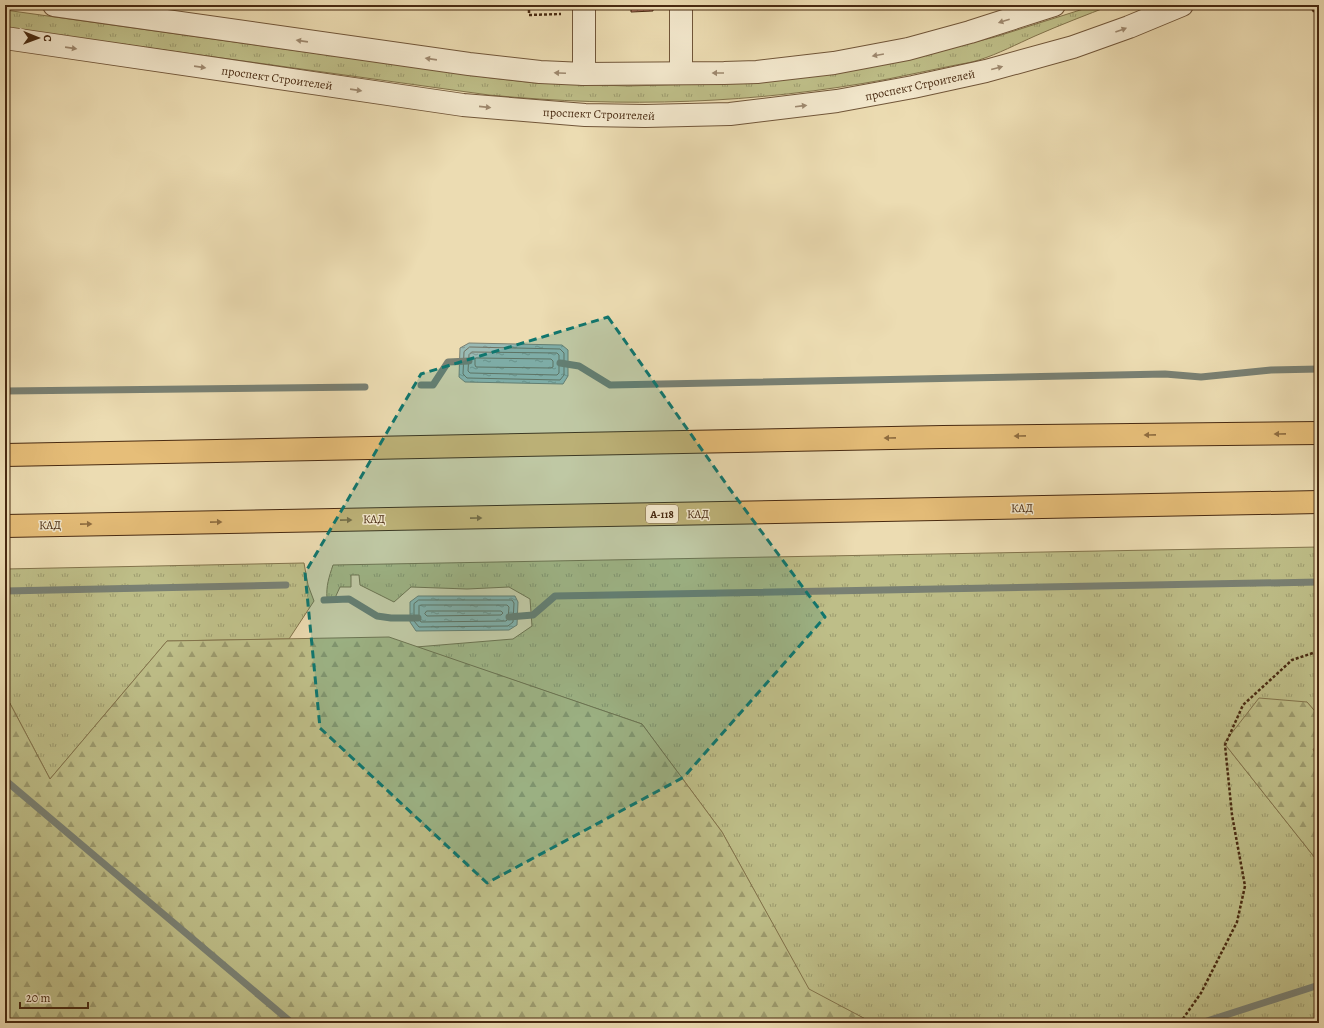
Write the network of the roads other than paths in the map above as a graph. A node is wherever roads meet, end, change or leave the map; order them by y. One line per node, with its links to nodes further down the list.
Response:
1 (54, 5): 6 (street)
2 (680, 5): 8 (street)
3 (1054, 5): 8 (street, one-way to 8)
4 (1182, 5): 7 (street, проспект Строителей, one-way to 4)
5 (584, 9): 9 (street)
6 (160, 13): 9 (street, one-way to 6)
7 (5, 38)
8 (681, 73): 9 (street)
9 (584, 74)
10 (1319, 434): 11 (highway, one-way to 11)
11 (5, 455)
12 (1319, 502): 13 (highway, КАД / А-118, one-way to 12)
13 (5, 526)

